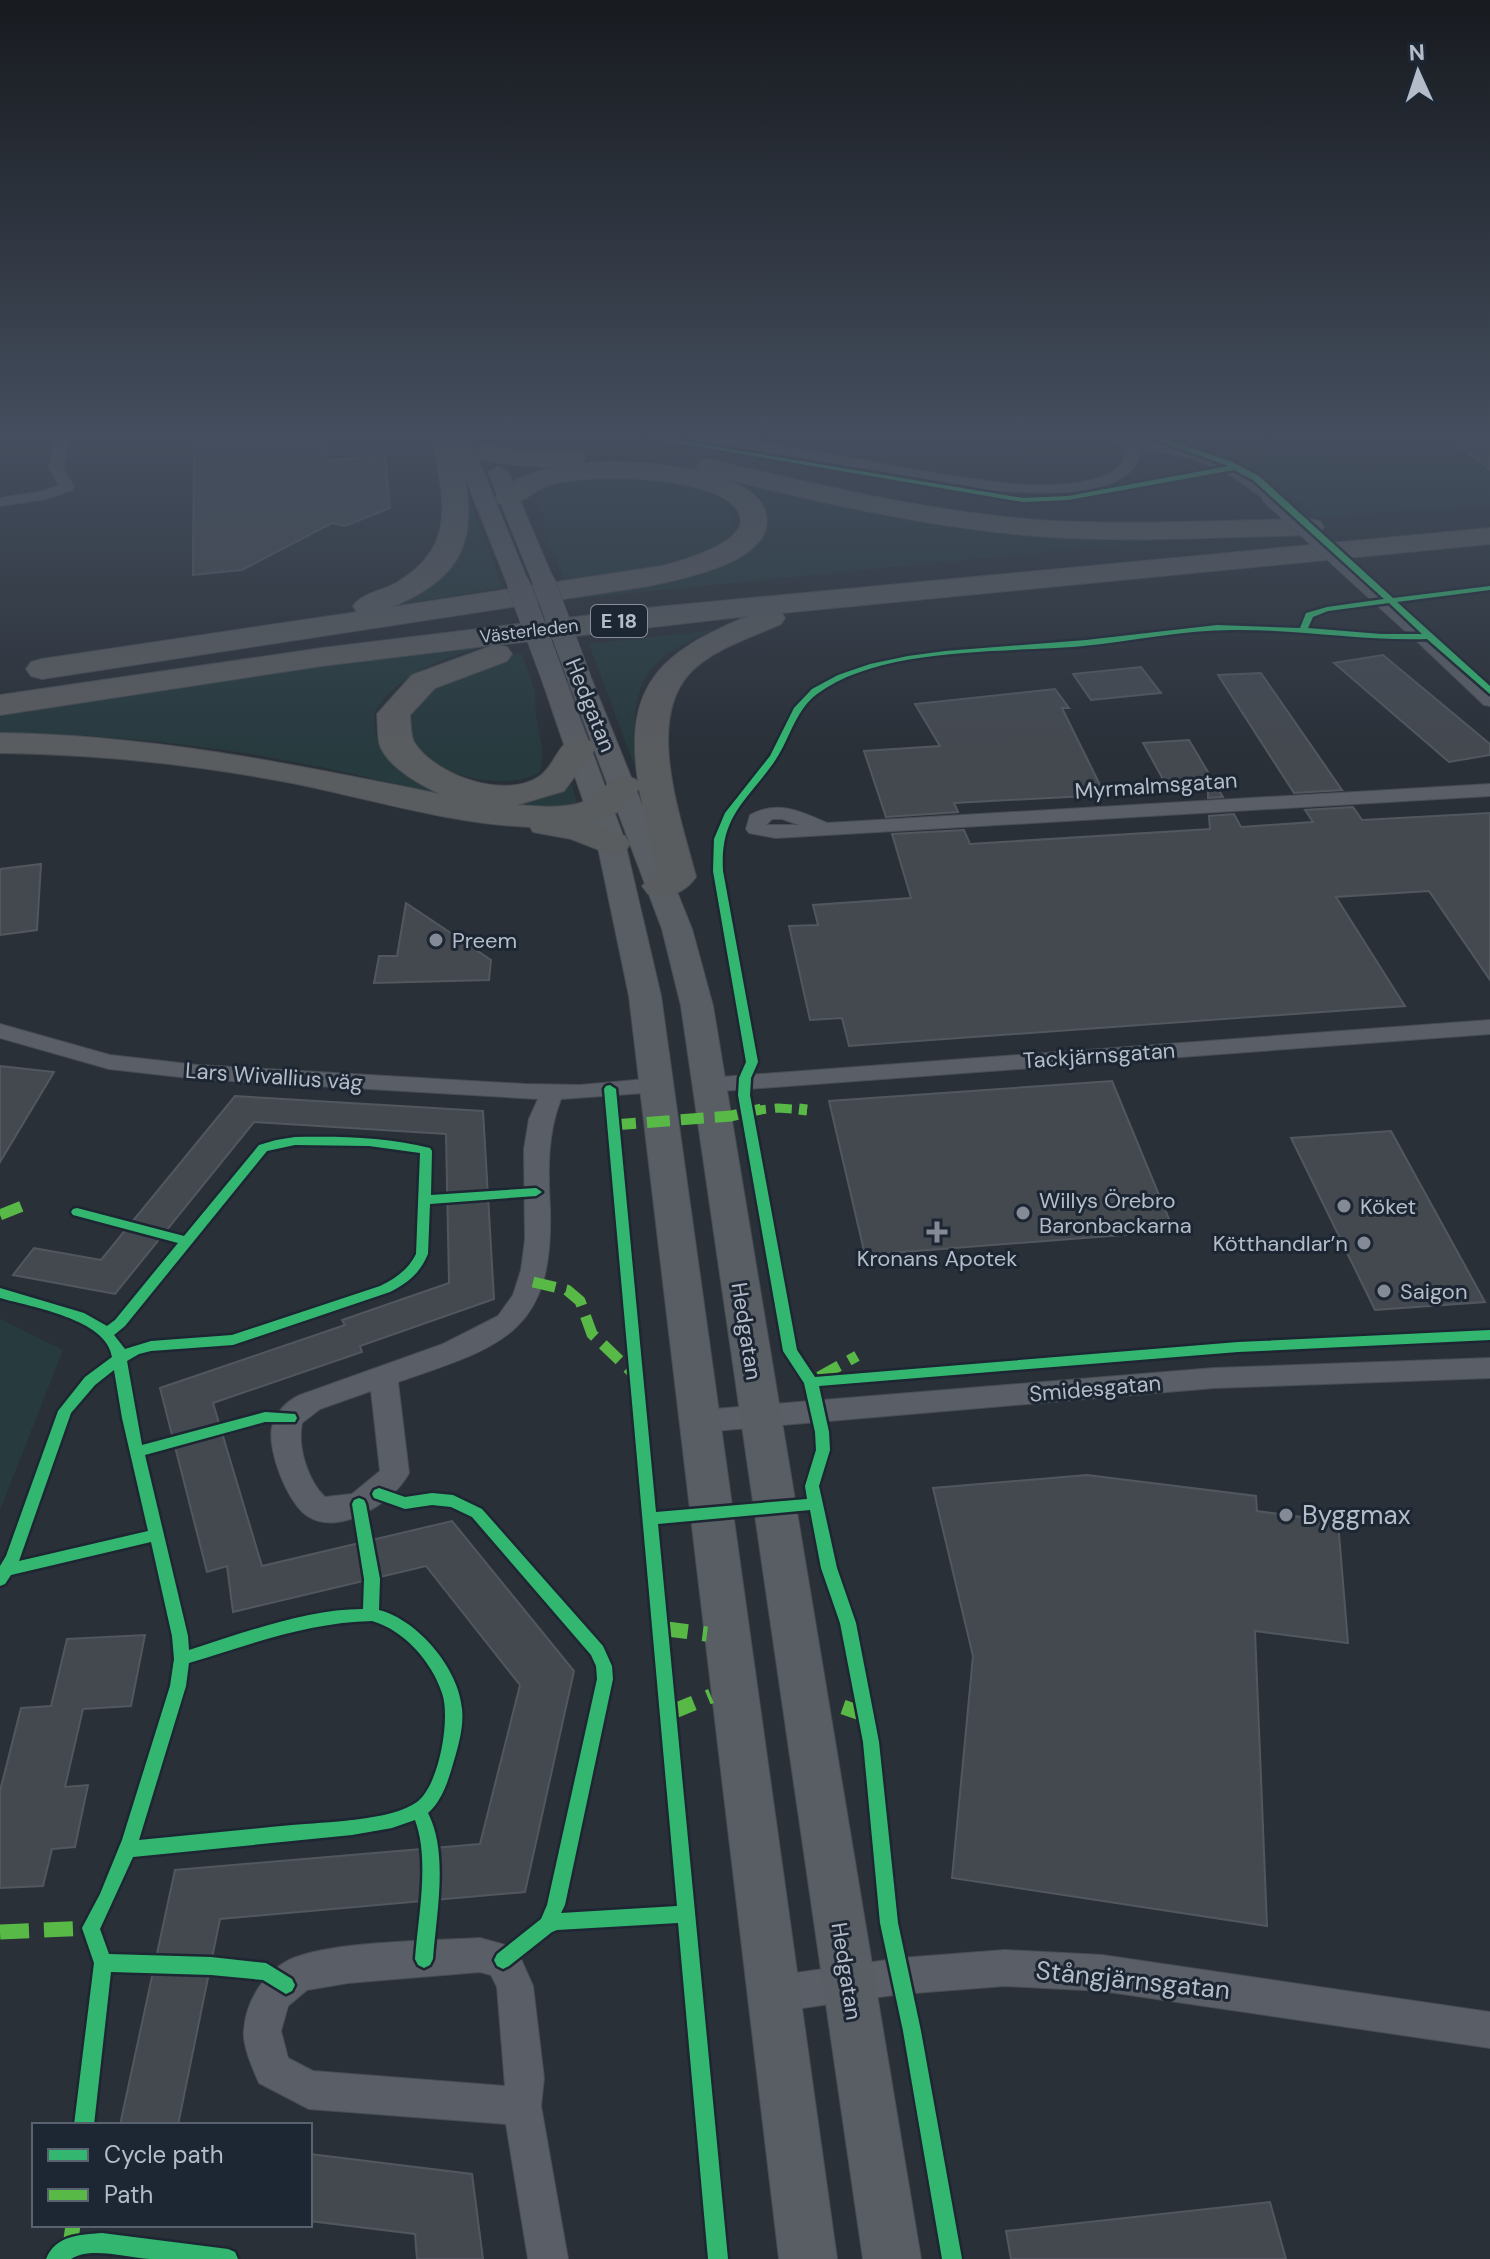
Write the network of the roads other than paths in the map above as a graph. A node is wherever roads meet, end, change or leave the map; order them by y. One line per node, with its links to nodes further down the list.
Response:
1 (452, 541): 10 (highway, E 18)
2 (509, 541): 12 (main road, Hedgatan, bridge)
3 (525, 541): 12 (main road, Hedgatan, bridge)
4 (742, 541): 10 (highway, E 18)
5 (1238, 541): 13 (highway, Västerleden / E 18)
6 (1319, 541): 14 (street, bridge)
7 (1436, 541): 8 (highway, Västerleden / E 18)
8 (1240, 561): 9 (highway, E 18); 15 (highway, Västerleden / E 18)
9 (770, 618): 17 (highway, E 18); 21 (highway, E 18)
10 (289, 630): 11 (highway, E 18)
11 (0, 676)
12 (568, 681): 17 (main road, Hedgatan); 19 (main road, Hedgatan)
13 (0, 685)
14 (1490, 701)
15 (0, 705)
16 (0, 743): 19 (highway)
17 (579, 748): 19 (main road, Hedgatan)
18 (1490, 790): 20 (street, Myrmalmsgatan)
19 (611, 819): 21 (main road, Hedgatan); 24 (main road, Hedgatan)
20 (824, 829)
21 (661, 886): 25 (main road, Hedgatan)
22 (1490, 1027): 25 (street, Tackjärnsgatan)
23 (0, 1031): 26 (street, Lars Wivallius väg)
24 (658, 1085): 25 (main road); 26 (street, Lars Wivallius väg); 30 (main road, Hedgatan)
25 (708, 1085): 29 (main road, Hedgatan)
26 (553, 1091): 28 (street)
27 (1490, 1368): 29 (street, Smidesgatan)
28 (383, 1374): 28 (street)
29 (760, 1416): 30 (street, Smidesgatan); 31 (main road, Hedgatan)
30 (702, 1421): 32 (main road, Hedgatan)
31 (850, 1984): 32 (street, Stångjärnsgatan); 33 (street, Stångjärnsgatan); 37 (main road, Hedgatan)
32 (774, 1994): 36 (main road, Hedgatan)
33 (1490, 2030)
34 (522, 2106): 34 (street); 35 (street)
35 (548, 2259)
36 (808, 2259)
37 (892, 2259)

